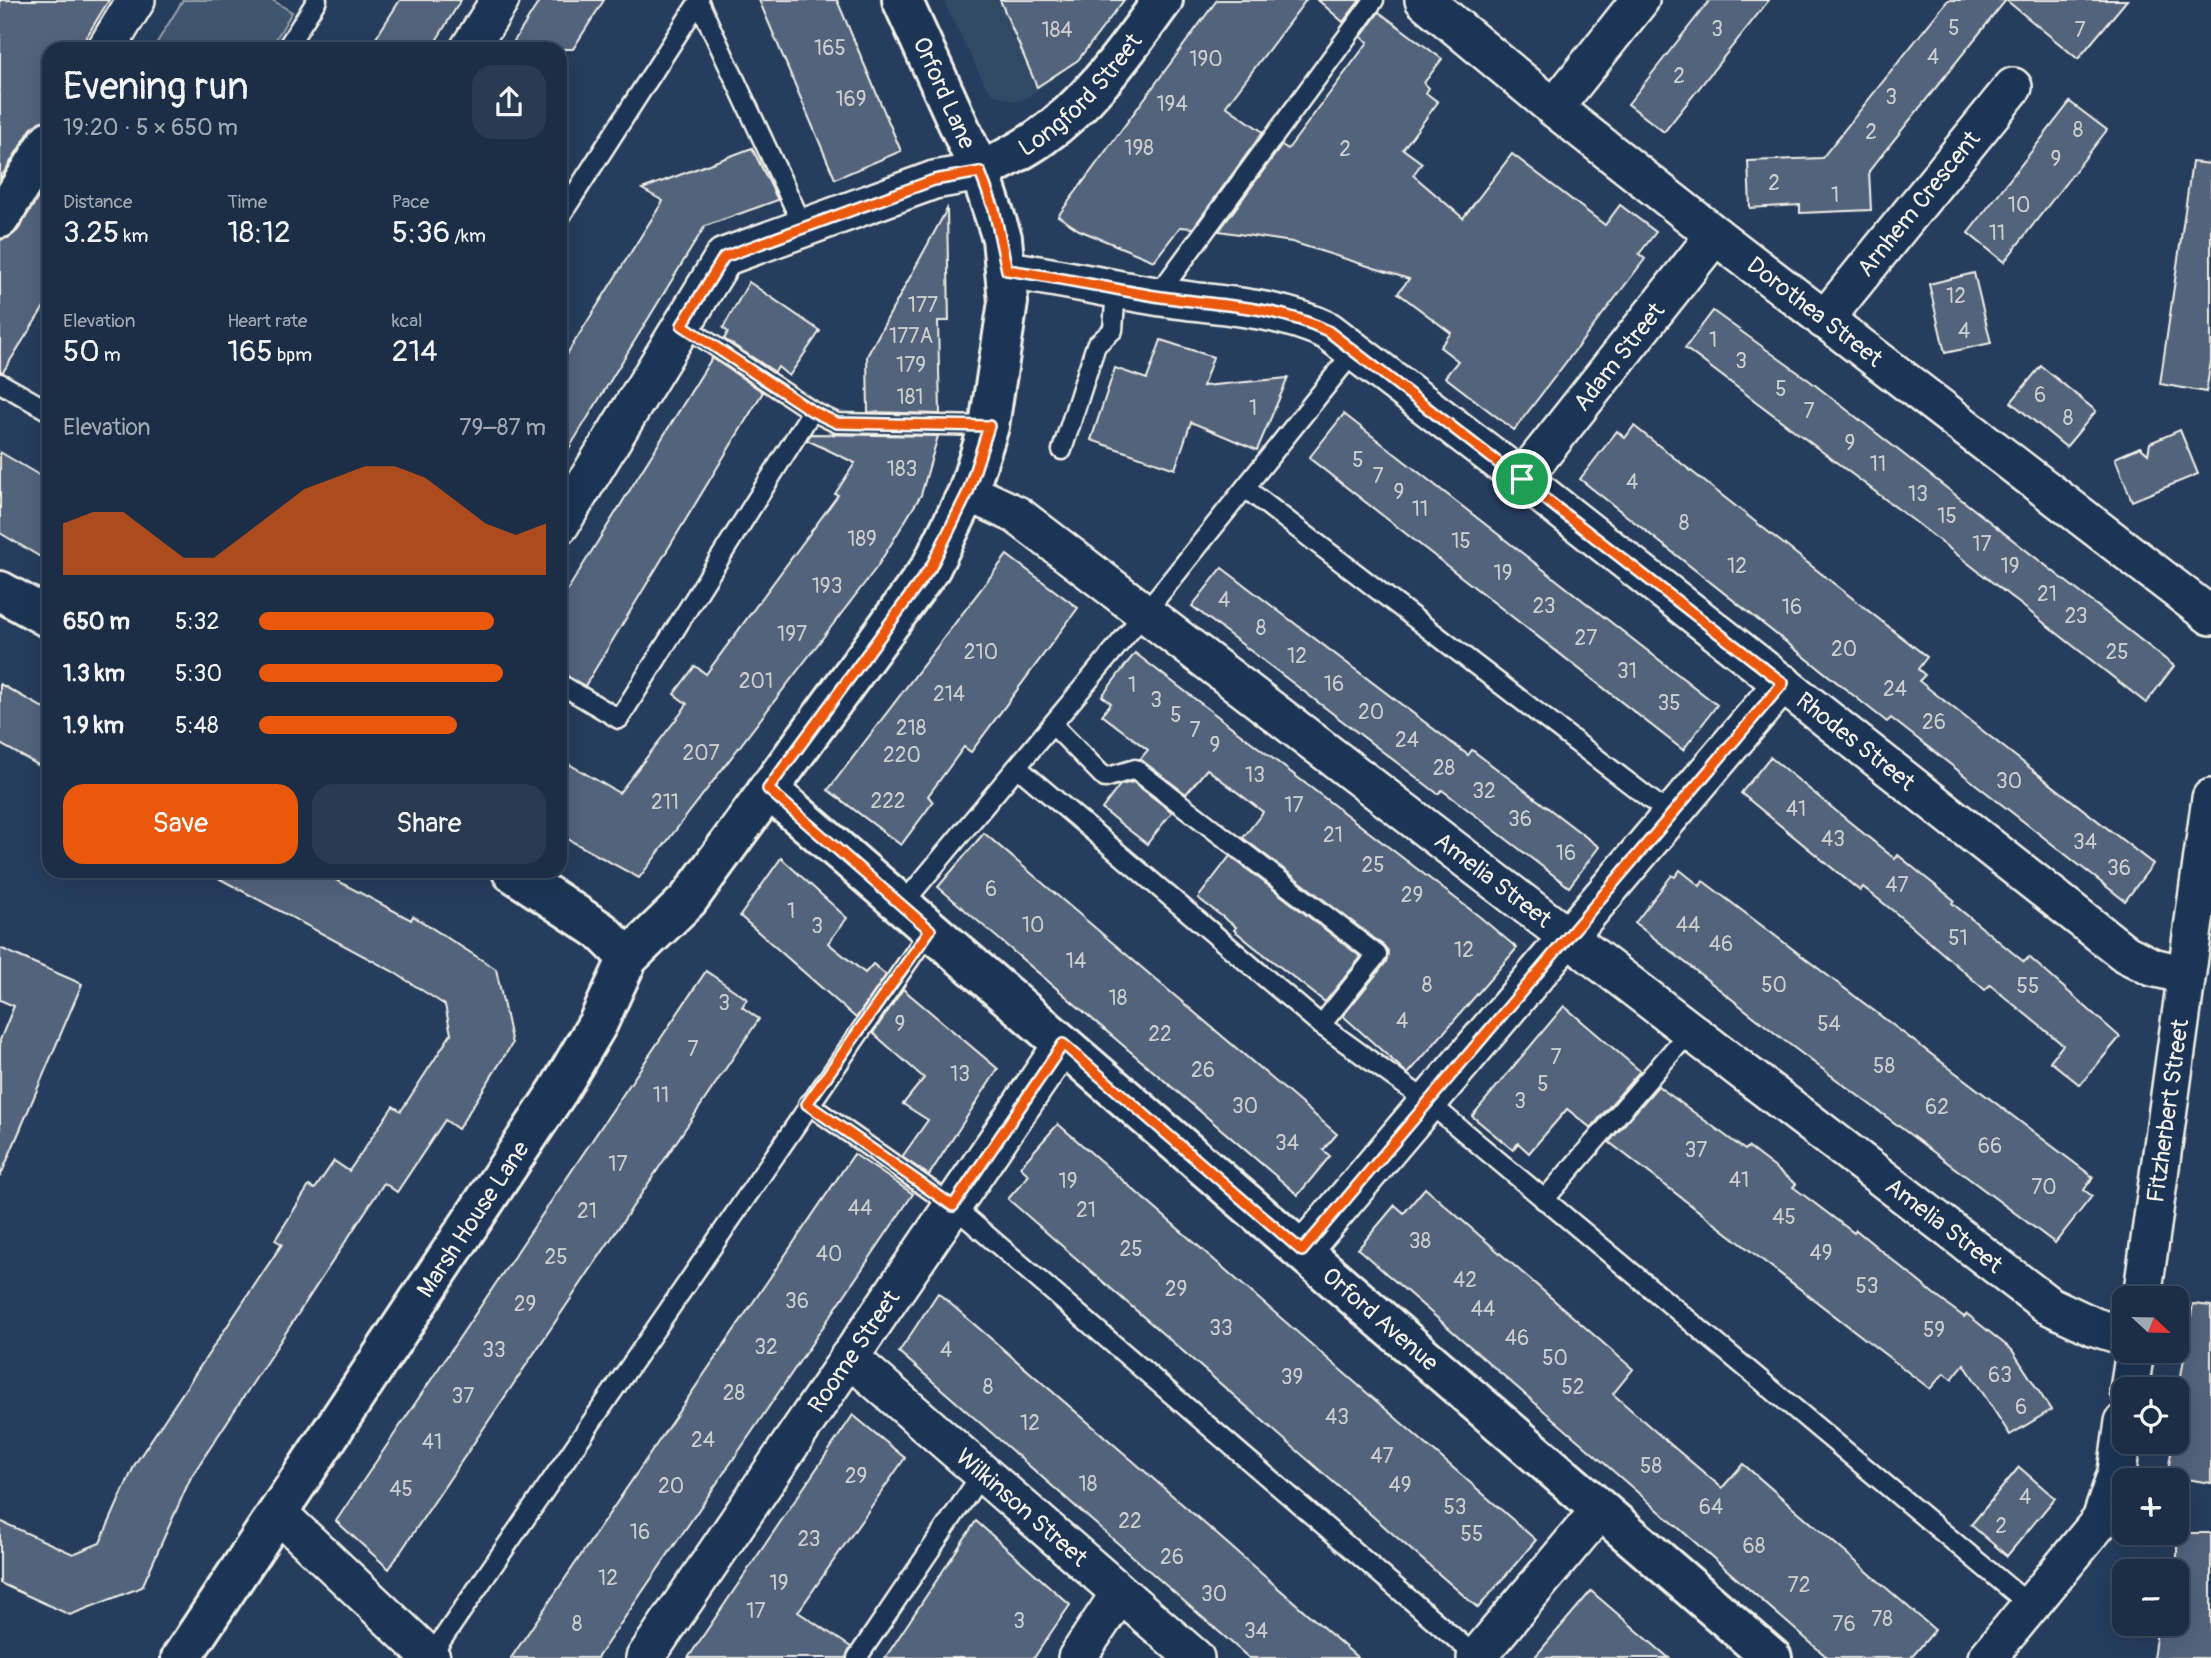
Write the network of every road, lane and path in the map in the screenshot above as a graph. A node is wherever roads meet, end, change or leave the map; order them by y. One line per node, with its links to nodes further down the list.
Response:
1 (136, 0): 10 (street)
2 (317, 0): 11 (lane)
3 (500, 0): 12 (street)
4 (699, 0): 17 (lane); 19 (lane)
5 (902, 0): 16 (street, Orford Lane)
6 (1163, 0): 16 (street, Longford Street)
7 (1374, 0): 23 (lane)
8 (1424, 0): 14 (street, Dorothea Street)
9 (1640, 0): 14 (street)
10 (110, 42)
11 (290, 42)
12 (473, 42)
13 (2013, 88): 24 (street, Arnhem Crescent)
14 (1554, 108): 20 (street, Dorothea Street)
15 (42, 152): 18 (street)
16 (980, 172): 19 (street); 21 (street, Orford Lane)
17 (567, 206)
18 (0, 219)
19 (803, 226): 25 (street)
20 (1715, 235): 24 (street, Dorothea Street); 32 (street, Adam Street)
21 (1007, 270): 22 (street, Rhodes Street); 30 (street, Orford Lane)
22 (1116, 289): 23 (street, Rhodes Street); 31 (lane)
23 (1157, 296): 26 (street, Rhodes Street)
24 (1824, 320): 39 (street, Dorothea Street)
25 (682, 325): 29 (lane); 35 (street)
26 (1355, 350): 32 (street, Rhodes Street); 33 (lane)
27 (0, 383): 28 (lane)
28 (42, 407)
29 (812, 411): 30 (lane); 41 (lane)
30 (989, 426): 34 (street, Orford Lane)
31 (1062, 450)
32 (1522, 479): 40 (street, Rhodes Street)
33 (1245, 488): 38 (lane); 46 (lane)
34 (968, 492): 38 (street, Amelia Street); 44 (street, Orford Lane)
35 (567, 514)
36 (0, 591): 37 (street)
37 (42, 614)
38 (1144, 614): 42 (lane); 49 (street, Amelia Street)
39 (2210, 614)
40 (1783, 683): 46 (street); 51 (street, Rhodes Street)
41 (567, 688)
42 (1053, 725): 43 (lane); 52 (lane)
43 (1017, 767): 48 (lane); 52 (lane)
44 (768, 789): 48 (street, Orford Avenue); 50 (street, Marsh House Lane)
45 (2211, 798): 51 (street, Fitzherbert Street)
46 (1672, 816): 49 (street)
47 (521, 878): 50 (street)
48 (916, 918): 54 (street, Orford Avenue); 56 (lane)
49 (1569, 937): 53 (street, Amelia Street); 55 (street)
50 (628, 958): 66 (street, Marsh House Lane)
51 (2186, 975): 60 (street, Fitzherbert Street)
52 (1321, 1025): 55 (lane)
53 (1690, 1031): 57 (lane); 61 (street, Amelia Street)
54 (1063, 1044): 58 (street, Roome Street); 59 (street, Orford Avenue)
55 (1428, 1102): 57 (lane); 59 (street)
56 (807, 1104): 58 (lane); 70 (lane)
57 (1544, 1200): 68 (lane)
58 (953, 1206): 62 (street, Roome Street); 75 (lane)
59 (1302, 1251): 65 (street, Orford Avenue)
60 (2144, 1286)
61 (2112, 1332)
62 (849, 1357): 64 (street, Wilkinson Street); 71 (street, Roome Street)
63 (2120, 1454): 68 (street)
64 (983, 1472): 67 (street, Wilkinson Street); 72 (lane)
65 (1600, 1510): 75 (street); 76 (street, Orford Avenue)
66 (279, 1514): 69 (street, Marsh House Lane); 70 (street)
67 (1121, 1593): 73 (street); 74 (street, Wilkinson Street)
68 (2032, 1607): 77 (street)
69 (181, 1658)
70 (431, 1658)
71 (645, 1658)
72 (857, 1658)
73 (1077, 1658)
74 (1195, 1658)
75 (1477, 1658)
76 (1772, 1658)
77 (1987, 1658)

